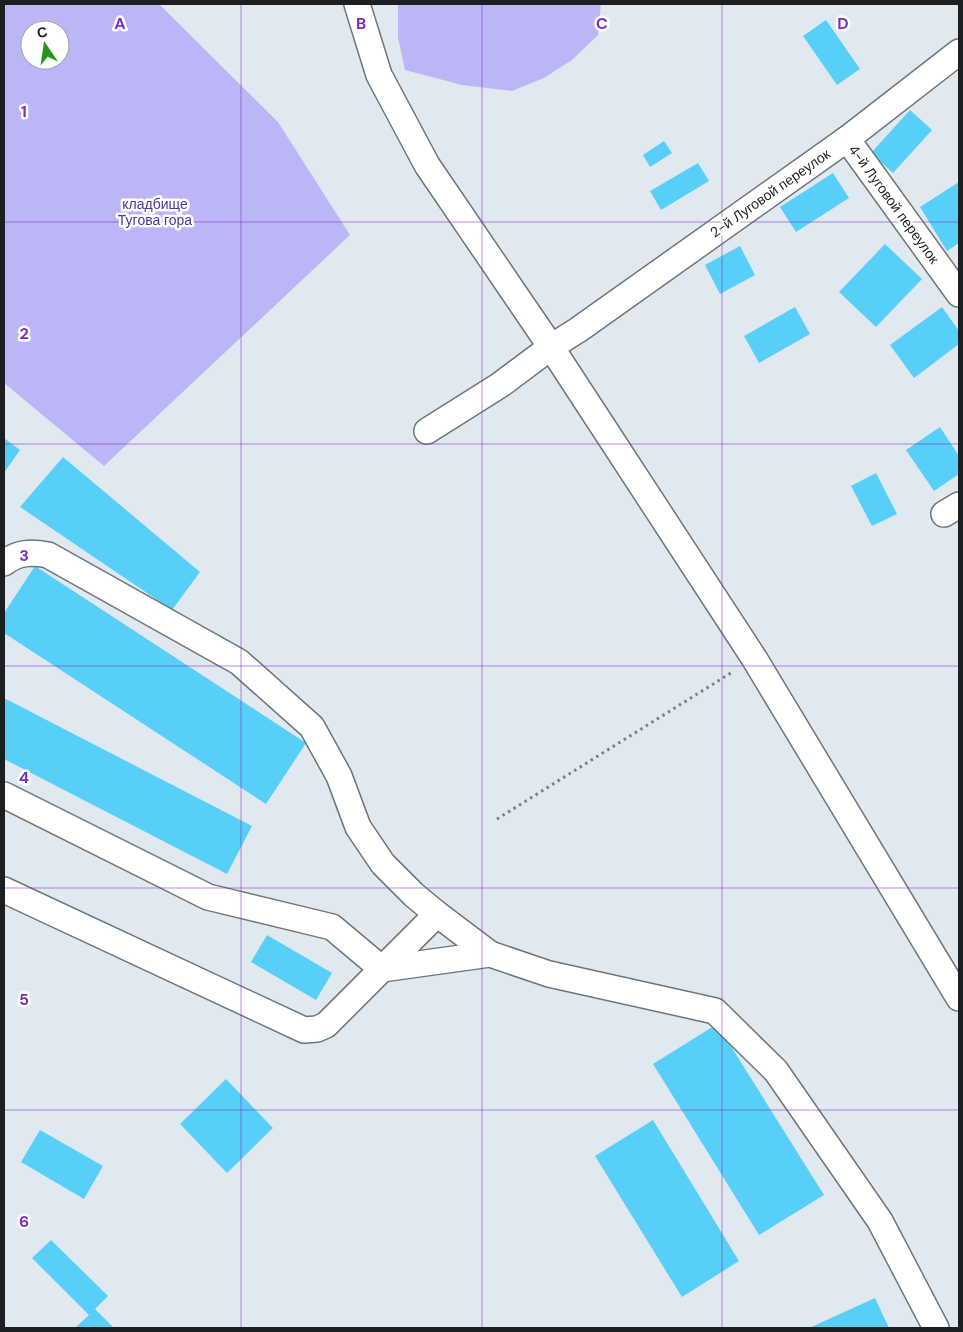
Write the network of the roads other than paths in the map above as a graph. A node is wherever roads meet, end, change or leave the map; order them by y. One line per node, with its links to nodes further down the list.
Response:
1 (357, 4): 5 (street)
2 (959, 52): 3 (street, 2-й Луговой переулок)
3 (847, 139): 4 (street, 4-й Луговой переулок); 5 (street, 2-й Луговой переулок)
4 (959, 294)
5 (551, 347): 6 (street, 2-й Луговой переулок); 13 (street)
6 (427, 432)
7 (4, 563): 10 (street)
8 (4, 795): 12 (street)
9 (4, 890): 12 (street)
10 (437, 914): 11 (street); 12 (street)
11 (490, 954): 12 (street); 14 (street)
12 (382, 969)
13 (959, 998)
14 (936, 1328)

